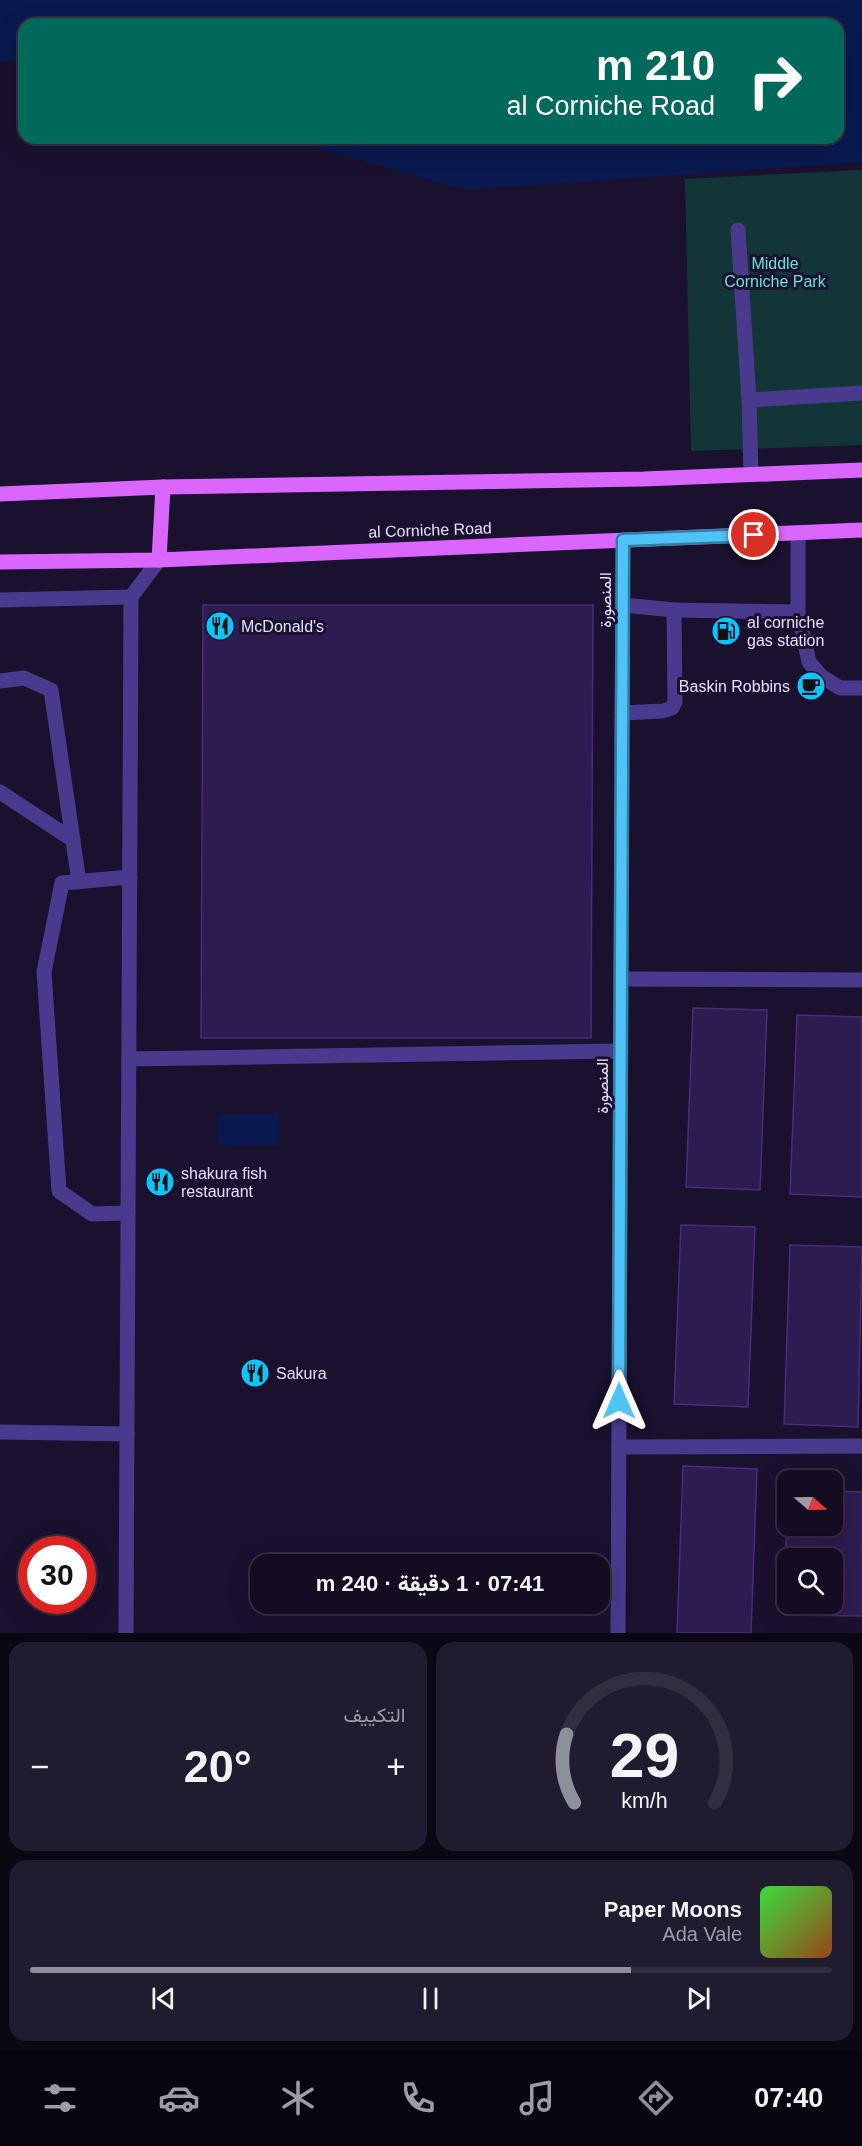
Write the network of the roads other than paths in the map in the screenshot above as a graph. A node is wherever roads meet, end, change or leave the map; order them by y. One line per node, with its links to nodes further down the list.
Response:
1 (738, 230): 3 (street)
2 (862, 393): 3 (street)
3 (749, 400): 5 (street)
4 (862, 470): 5 (main road)
5 (752, 473): 6 (main road)
6 (163, 487): 7 (main road); 11 (main road)
7 (0, 494)
8 (862, 530): 9 (main road, al Corniche Road)
9 (798, 533): 10 (main road, al Corniche Road); 17 (street)
10 (623, 540): 11 (main road, al Corniche Road); 15 (street, المنصورة)
11 (159, 560): 12 (main road, al Corniche Road); 13 (street)
12 (0, 562)
13 (131, 597): 14 (street); 23 (street)
14 (0, 600)
15 (623, 606): 16 (street); 20 (street, المنصورة)
16 (675, 610): 17 (street); 20 (street)
17 (798, 612): 19 (street)
18 (0, 681): 22 (street)
19 (862, 688)
20 (622, 712): 25 (street, المنصورة)
21 (0, 792): 22 (street)
22 (73, 840): 24 (street)
23 (130, 878): 24 (street); 28 (street)
24 (79, 882): 29 (street)
25 (621, 979): 26 (street); 27 (street, المنصورة)
26 (862, 980)
27 (621, 1051): 28 (street); 33 (street, المنصورة)
28 (129, 1059): 29 (street)
29 (128, 1213): 31 (street)
30 (0, 1432): 31 (street)
31 (127, 1434): 34 (street)
32 (862, 1446): 33 (street)
33 (619, 1448): 35 (street, المنصورة)
34 (126, 1633)
35 (618, 1633)

